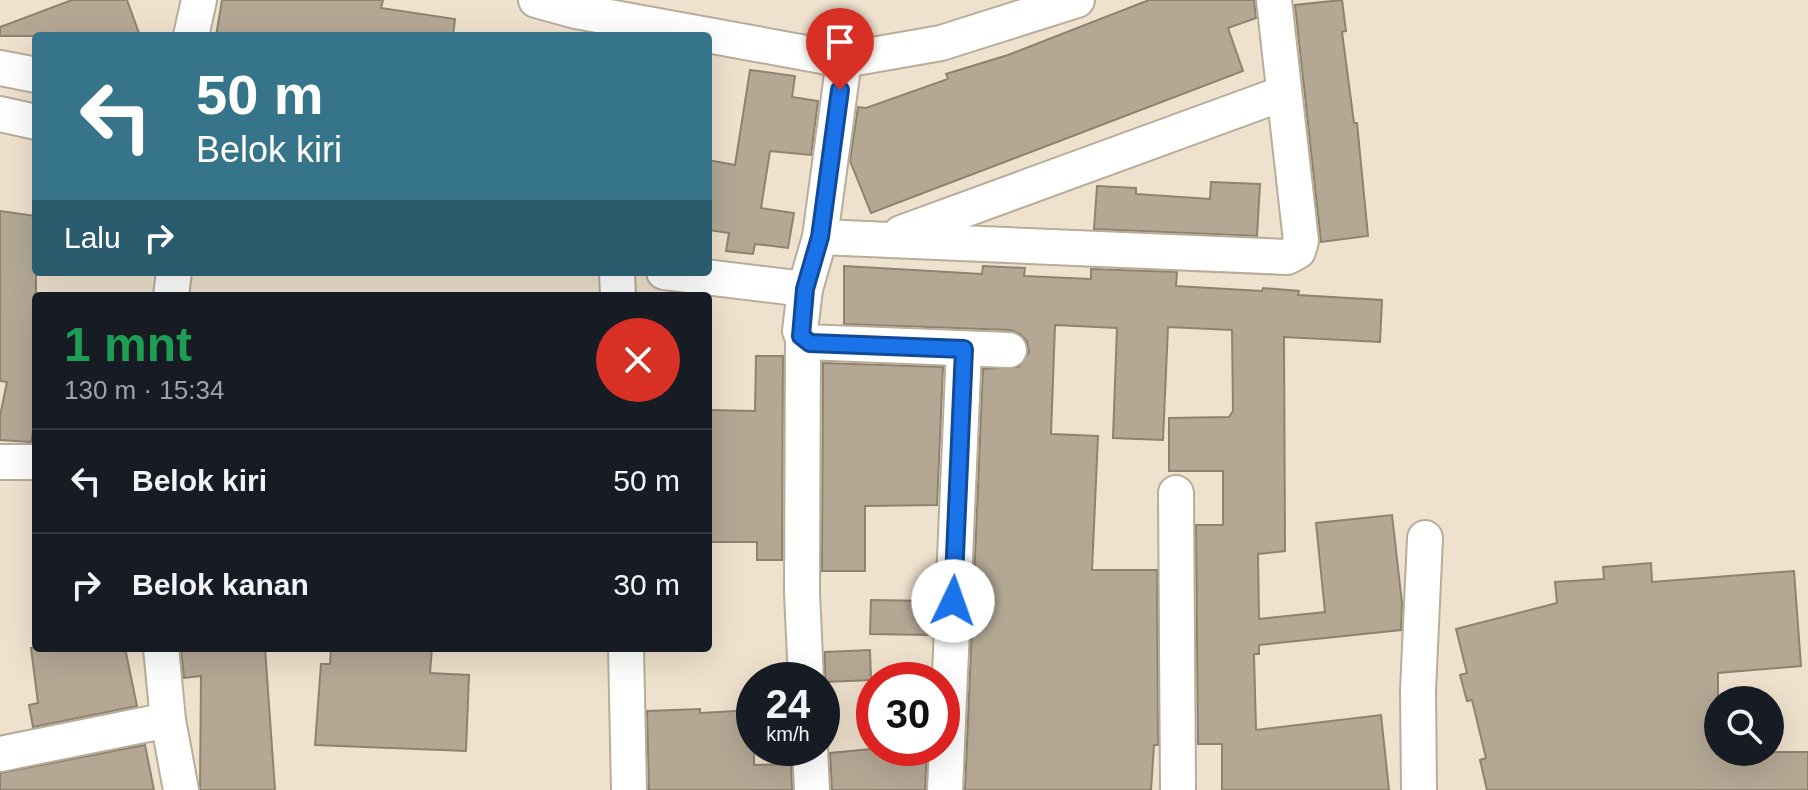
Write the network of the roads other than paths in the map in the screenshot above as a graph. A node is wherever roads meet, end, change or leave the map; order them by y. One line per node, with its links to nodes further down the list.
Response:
1 (536, 0): 4 (street)
2 (1077, 0): 6 (street)
3 (1274, 0): 9 (street)
4 (691, 32)
5 (712, 36): 6 (street)
6 (844, 60): 12 (street)
7 (0, 68): 8 (street)
8 (32, 74)
9 (1284, 93): 13 (street); 13 (street)
10 (0, 114): 11 (street)
11 (32, 121)
12 (820, 237): 13 (street); 15 (street)
13 (888, 238)
14 (697, 276): 15 (street)
15 (805, 289): 16 (street)
16 (803, 339): 17 (street); 25 (street)
17 (964, 349): 18 (street); 32 (street)
18 (1009, 350)
19 (0, 462): 20 (street)
20 (32, 462)
21 (1176, 493): 33 (street)
22 (1425, 538): 34 (street)
23 (161, 652): 26 (street)
24 (626, 652): 30 (street)
25 (805, 662)
26 (168, 720): 27 (street); 29 (street)
27 (0, 754)
28 (811, 766): 31 (street)
29 (181, 790)
30 (629, 790)
31 (812, 790)
32 (945, 790)
33 (1178, 790)
34 (1419, 790)

